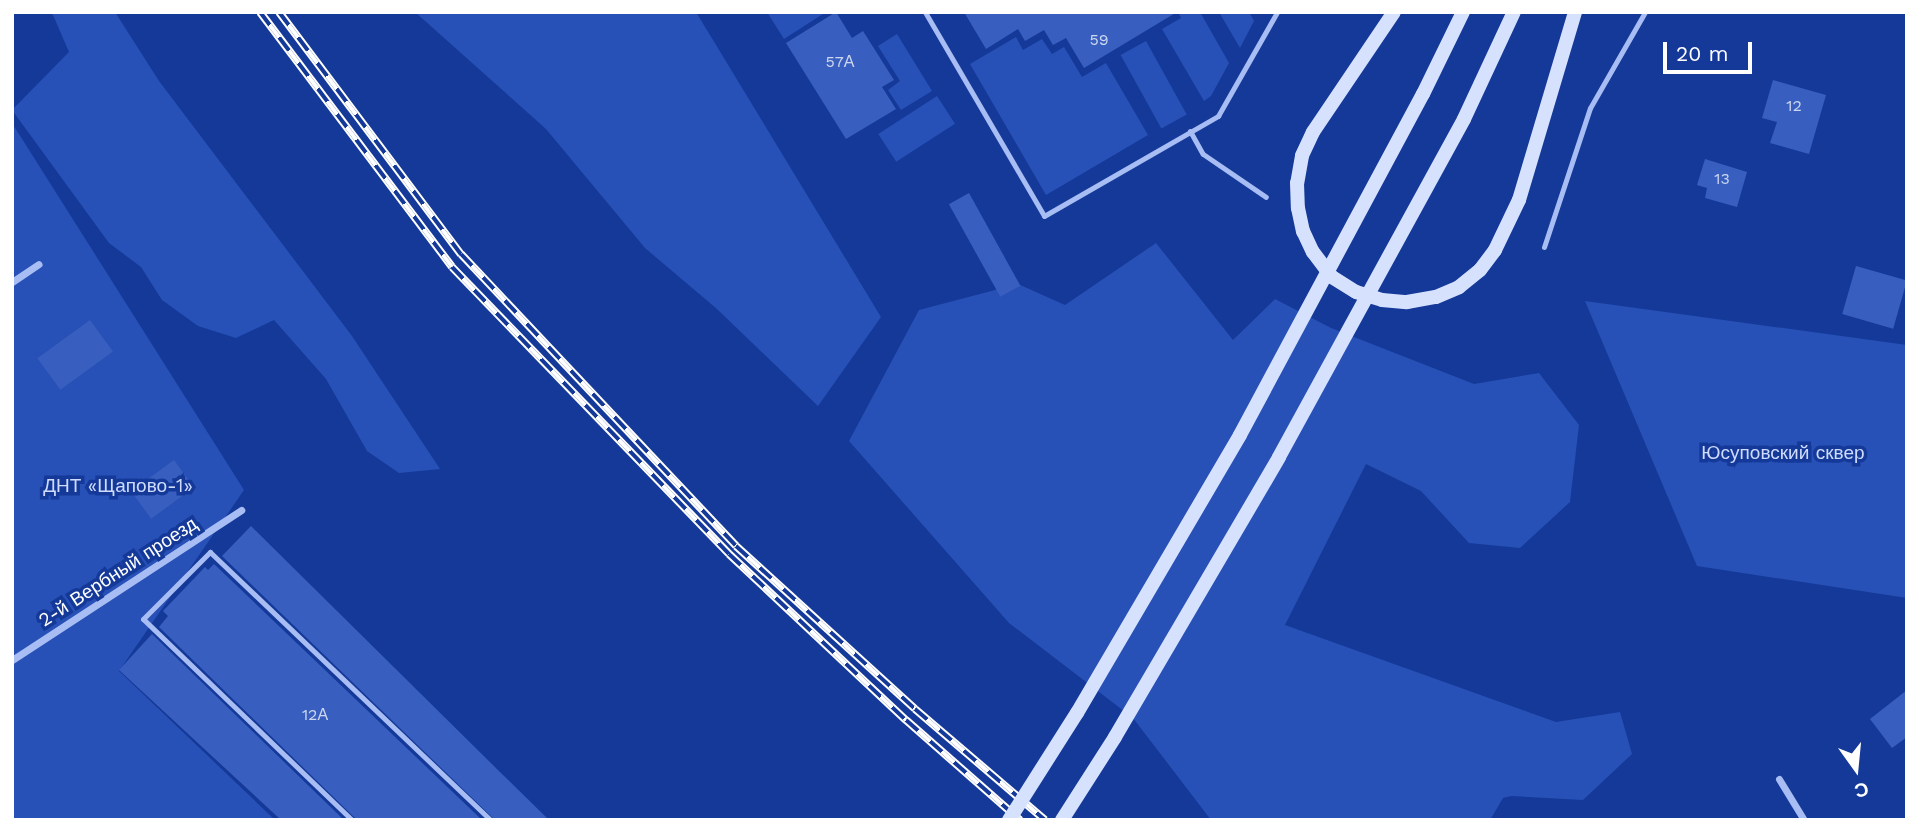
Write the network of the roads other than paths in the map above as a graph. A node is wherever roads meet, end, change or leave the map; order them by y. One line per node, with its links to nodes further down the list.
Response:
1 (925, 12): 8 (lane)
2 (1277, 12): 8 (lane)
3 (1394, 12): 6 (main road)
4 (1463, 12): 18 (main road, bridge)
5 (1514, 12): 19 (main road, bridge)
6 (1575, 12)
7 (1645, 12): 10 (lane)
8 (1191, 131): 9 (lane)
9 (1266, 197)
10 (1544, 247)
11 (39, 264): 12 (street)
12 (12, 282)
13 (241, 510): 14 (street, 2-й Вербный проезд)
14 (12, 660)
15 (1779, 779): 20 (street)
16 (352, 820): 17 (lane)
17 (490, 820)
18 (1009, 820)
19 (1062, 820)
20 (1804, 820)

